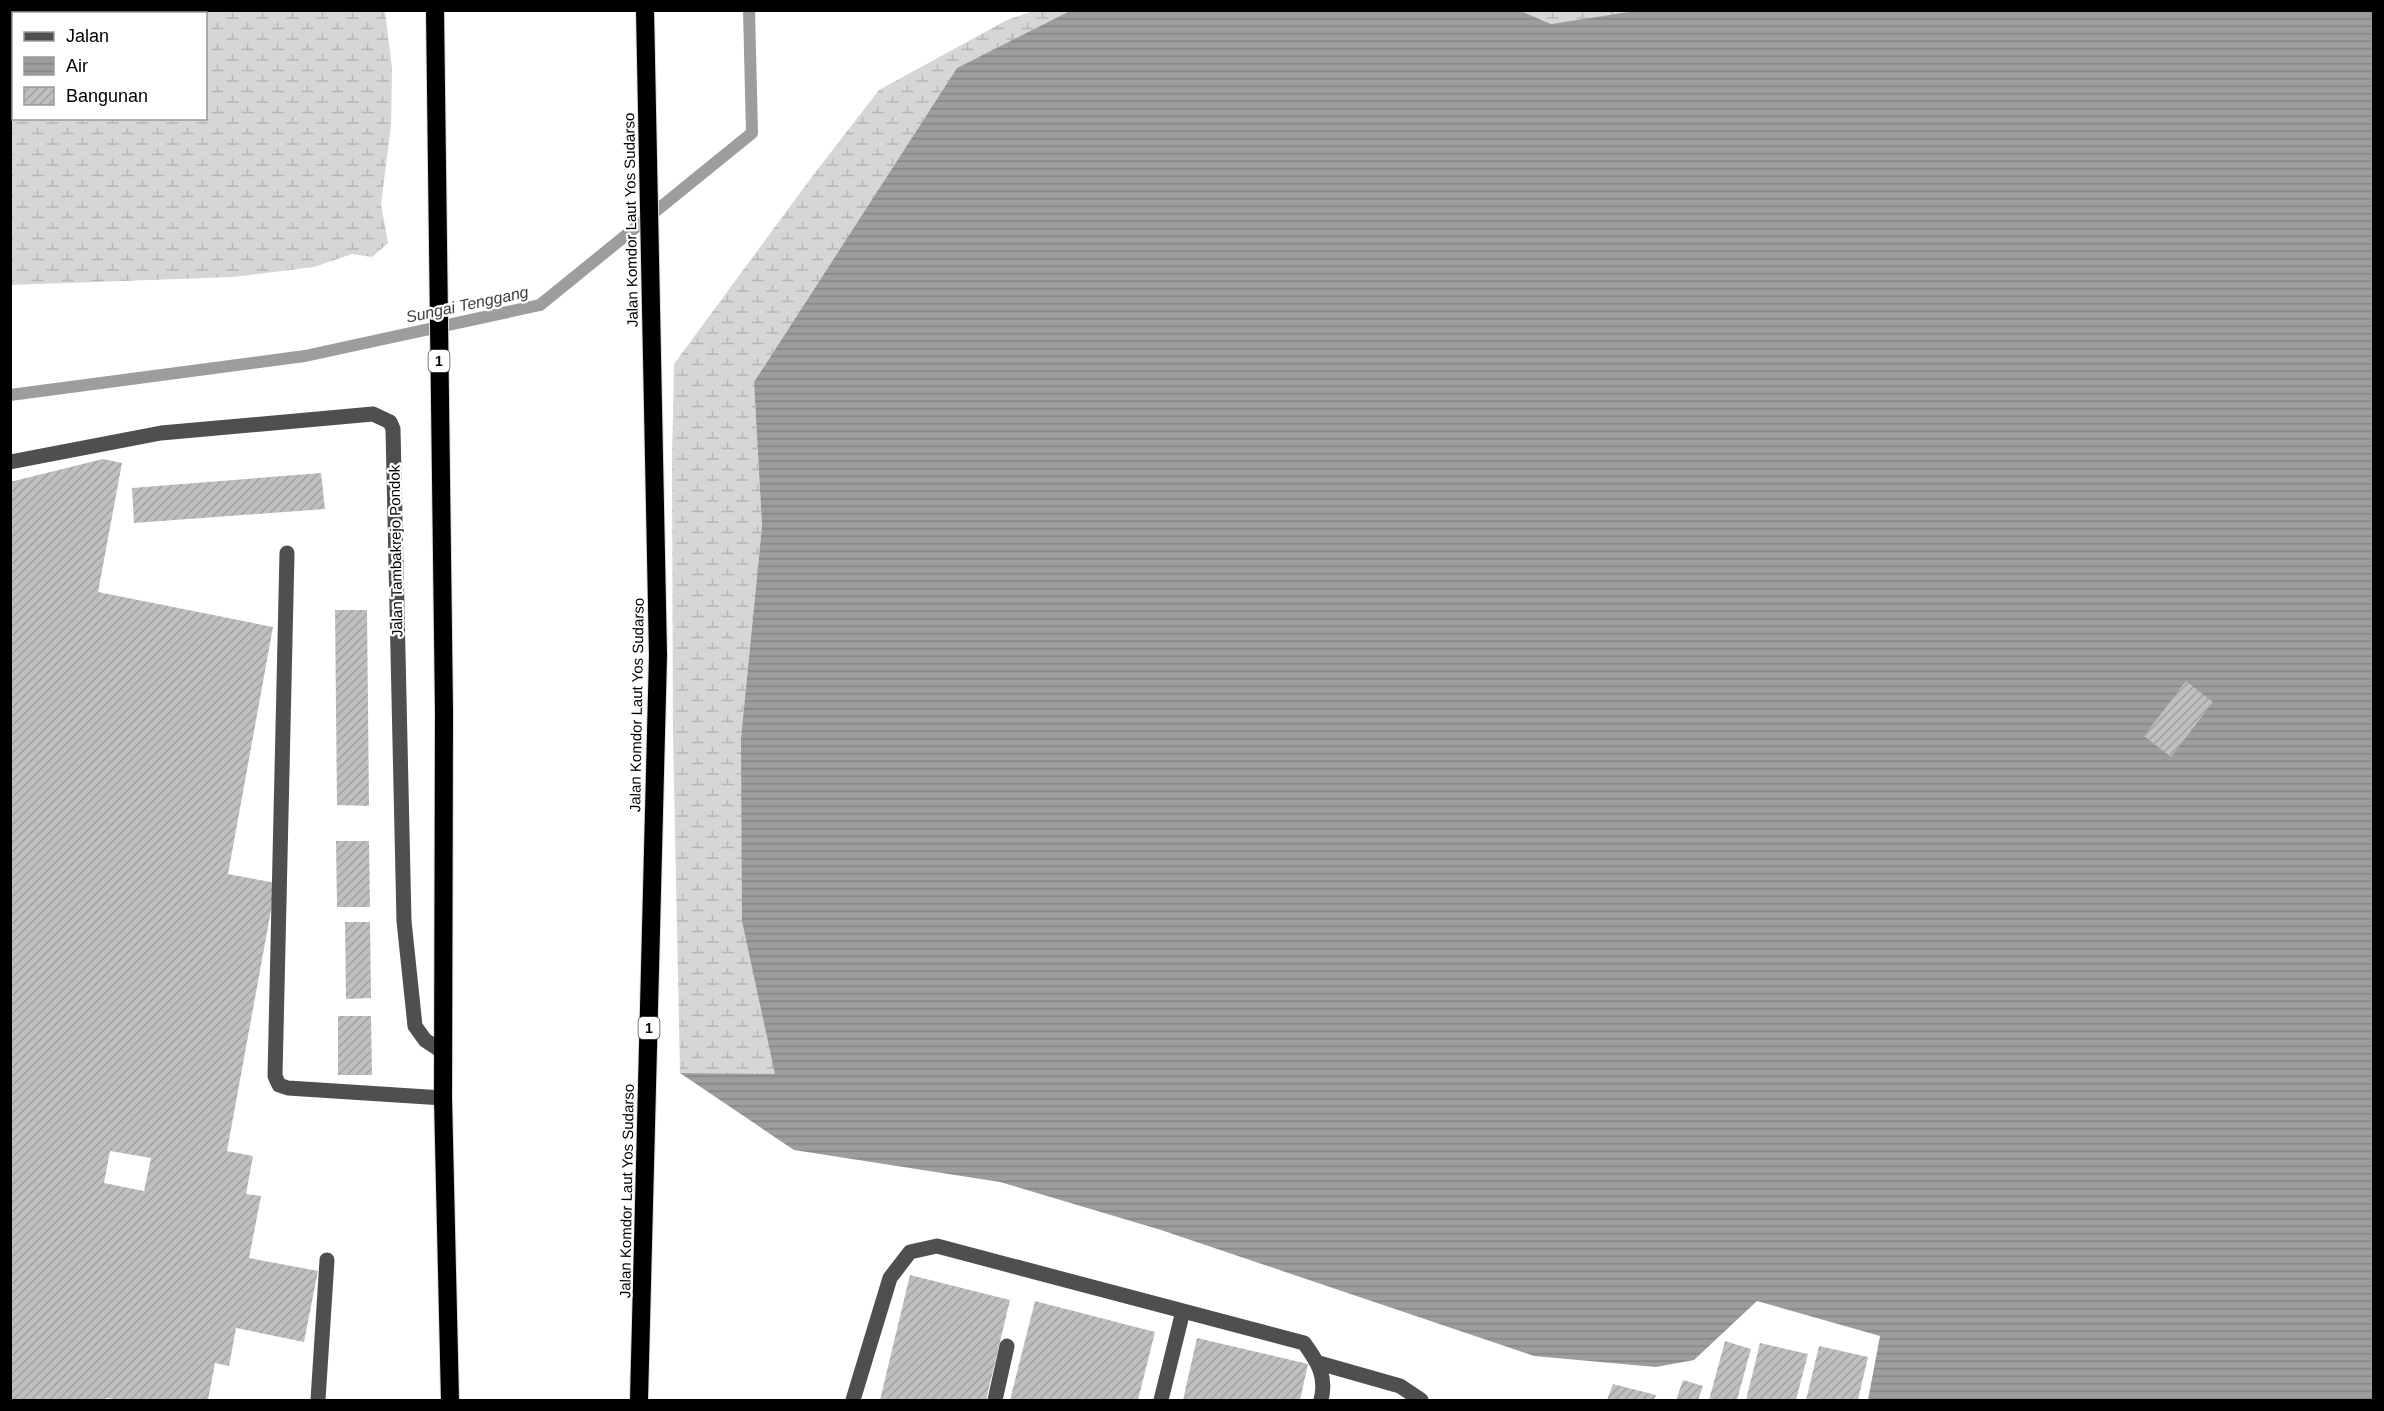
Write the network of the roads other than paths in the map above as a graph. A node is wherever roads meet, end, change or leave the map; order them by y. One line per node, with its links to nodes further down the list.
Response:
1 (435, 10): 5 (highway, 1)
2 (645, 10): 13 (highway, Jalan Komdor Laut Yos Sudarso / 1)
3 (10, 462): 5 (street, Jalan Tambakrejo Pondok)
4 (287, 553): 6 (street)
5 (443, 1052): 6 (highway, 1)
6 (443, 1098): 12 (highway, 1)
7 (327, 1260): 11 (street)
8 (1183, 1311): 10 (street); 14 (street); 16 (street)
9 (1007, 1346): 15 (street)
10 (1319, 1363): 17 (street); 18 (street)
11 (318, 1401)
12 (450, 1401)
13 (639, 1401)
14 (854, 1401)
15 (994, 1401)
16 (1161, 1401)
17 (1321, 1401)
18 (1421, 1401)

